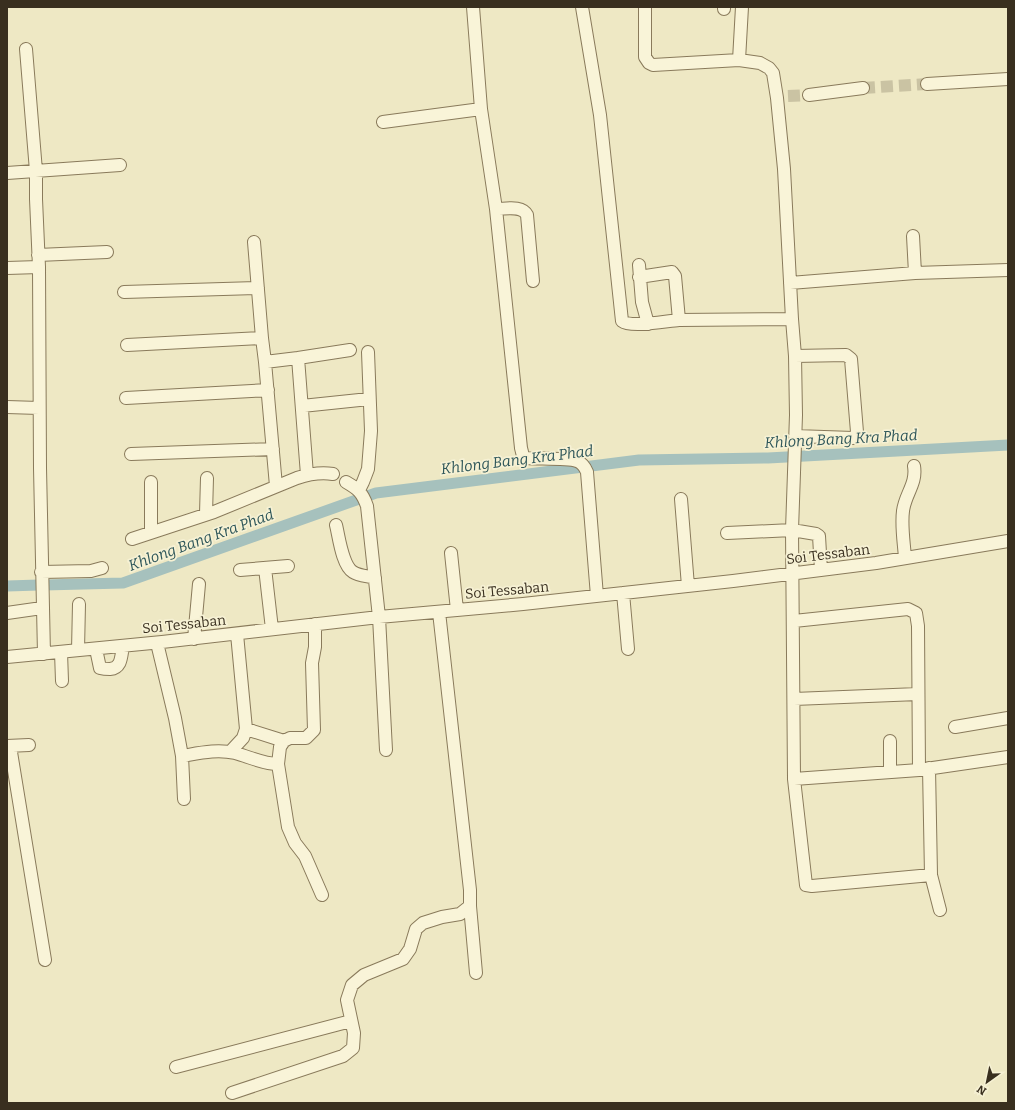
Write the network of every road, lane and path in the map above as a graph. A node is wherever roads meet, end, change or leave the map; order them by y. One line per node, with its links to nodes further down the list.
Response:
1 (473, 7): 11 (street)
2 (582, 7): 32 (street)
3 (645, 7): 6 (street)
4 (742, 7): 6 (street)
5 (26, 50): 14 (street)
6 (739, 60): 27 (street)
7 (1008, 79): 8 (street)
8 (927, 84)
9 (863, 88): 10 (street)
10 (810, 95)
11 (482, 109): 12 (street); 16 (street)
12 (382, 122)
13 (120, 165): 14 (street)
14 (36, 170): 15 (street); 20 (street)
15 (7, 173)
16 (496, 209): 26 (street); 78 (street)
17 (913, 236): 24 (street)
18 (254, 242): 28 (street)
19 (107, 252): 20 (street)
20 (38, 261): 22 (street); 45 (street)
21 (639, 265): 25 (street)
22 (7, 268)
23 (1008, 270): 24 (street)
24 (915, 273): 27 (street)
25 (639, 277): 31 (street); 32 (street)
26 (533, 281)
27 (790, 283): 30 (street)
28 (258, 288): 29 (street); 33 (street)
29 (124, 292)
30 (792, 319): 31 (street); 37 (street)
31 (679, 320): 32 (street)
32 (648, 324)
33 (262, 338): 34 (street); 39 (street)
34 (127, 346)
35 (350, 350): 38 (street)
36 (368, 352): 42 (street)
37 (795, 356): 46 (street); 46 (street)
38 (298, 358): 39 (street); 43 (street)
39 (265, 362): 40 (street)
40 (268, 390): 41 (street); 47 (street)
41 (126, 398)
42 (370, 399): 43 (street); 56 (street)
43 (302, 406): 51 (street)
44 (7, 407): 45 (street)
45 (39, 408): 72 (street)
46 (795, 436): 60 (street)
47 (273, 449): 48 (street); 55 (street)
48 (131, 454)
49 (914, 466): 66 (street)
50 (333, 474): 51 (street)
51 (307, 475): 55 (street)
52 (207, 478): 58 (street)
53 (151, 482): 61 (street)
54 (346, 482): 56 (street)
55 (276, 486): 58 (street)
56 (363, 497): 74 (street)
57 (681, 499): 76 (street)
58 (206, 514): 61 (street)
59 (336, 524): 74 (street)
60 (792, 530): 62 (street); 71 (street); 73 (street)
61 (151, 532): 63 (street)
62 (727, 533)
63 (132, 539)
64 (1008, 541): 66 (street, Soi Tessaban)
65 (452, 553): 81 (street)
66 (905, 558): 71 (street, Soi Tessaban)
67 (288, 566): 69 (street)
68 (102, 568): 72 (street)
69 (265, 568): 70 (street); 87 (street)
70 (240, 570)
71 (821, 570): 73 (street, Soi Tessaban)
72 (42, 572): 80 (street)
73 (793, 573): 76 (street, Soi Tessaban); 85 (street)
74 (374, 578): 84 (street)
75 (199, 584): 89 (street)
76 (688, 586): 77 (street, Soi Tessaban)
77 (623, 593): 78 (street, Soi Tessaban); 93 (street)
78 (597, 596): 81 (street, Soi Tessaban)
79 (79, 604): 94 (street)
80 (42, 608): 83 (street); 96 (street)
81 (457, 610): 82 (street, Soi Tessaban)
82 (440, 612): 84 (street, Soi Tessaban); 119 (street)
83 (7, 613)
84 (379, 617): 86 (street, Soi Tessaban); 108 (street)
85 (794, 621): 99 (street); 100 (street)
86 (315, 624): 87 (street, Soi Tessaban); 105 (street)
87 (272, 629): 88 (street, Soi Tessaban)
88 (237, 634): 89 (street, Soi Tessaban); 103 (street)
89 (194, 638): 90 (street, Soi Tessaban)
90 (157, 643): 91 (street, Soi Tessaban); 110 (street)
91 (123, 646): 92 (street, Soi Tessaban); 92 (street)
92 (96, 648): 94 (street, Soi Tessaban)
93 (628, 649)
94 (78, 650): 95 (street, Soi Tessaban)
95 (61, 652): 96 (street, Soi Tessaban); 98 (street)
96 (44, 654): 97 (street, Soi Tessaban)
97 (7, 657)
98 (62, 681)
99 (918, 694): 100 (street); 113 (street)
100 (794, 699): 115 (street)
101 (1008, 718): 102 (street)
102 (955, 727)
103 (246, 729): 105 (street); 109 (street)
104 (890, 740): 114 (street)
105 (284, 741): 112 (street)
106 (8, 746): 107 (street); 121 (street)
107 (29, 746)
108 (386, 750)
109 (230, 752): 110 (street); 112 (street)
110 (182, 756): 116 (street)
111 (1008, 757): 113 (street)
112 (278, 764): 118 (street)
113 (924, 769): 114 (street); 117 (street)
114 (890, 772): 115 (street)
115 (794, 779): 117 (street)
116 (184, 799)
117 (930, 874): 120 (street)
118 (322, 895)
119 (470, 906): 122 (street); 123 (street)
120 (940, 910)
121 (46, 960)
122 (476, 973)
123 (351, 1021): 124 (street); 125 (street)
124 (176, 1067)
125 (232, 1093)

